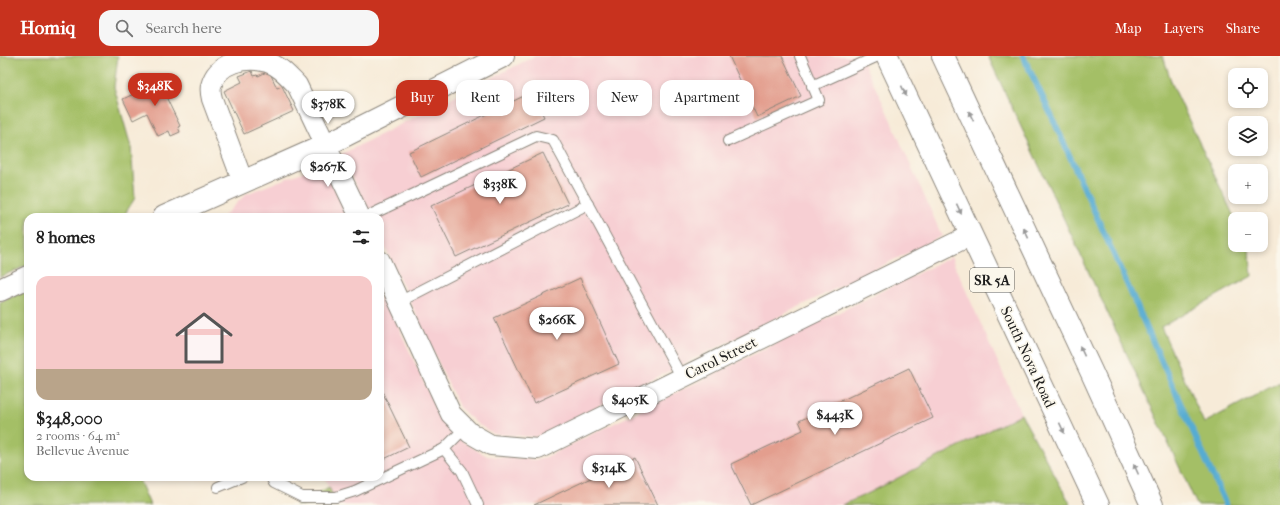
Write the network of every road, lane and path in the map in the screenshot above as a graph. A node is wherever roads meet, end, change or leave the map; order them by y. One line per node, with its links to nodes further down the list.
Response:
1 (503, 56): 8 (main road)
2 (800, 56): 6 (lane)
3 (878, 56): 6 (lane)
4 (887, 56): 14 (main road, South Nova Road / SR 5A, one-way to 14)
5 (943, 56): 29 (main road, one-way to 5)
6 (812, 86): 7 (lane)
7 (728, 141)
8 (326, 145): 9 (main road); 9 (street); 12 (street)
9 (243, 182): 11 (main road)
10 (588, 204): 13 (lane); 18 (lane); 19 (lane)
11 (173, 213)
12 (358, 213)
13 (374, 213)
14 (971, 235): 19 (street, Carol Street); 28 (main road, South Nova Road / SR 5A, one-way to 28)
15 (384, 270): 18 (street, Carol Street)
16 (24, 279): 17 (main road)
17 (0, 290)
18 (399, 302): 20 (street, Carol Street)
19 (682, 378): 20 (street, Carol Street)
20 (465, 428): 21 (lane)
21 (444, 449): 22 (lane); 27 (lane)
22 (384, 477)
23 (232, 481): 26 (lane)
24 (273, 481): 25 (lane)
25 (376, 481)
26 (218, 487)
27 (478, 505)
28 (1098, 505)
29 (1152, 505)

